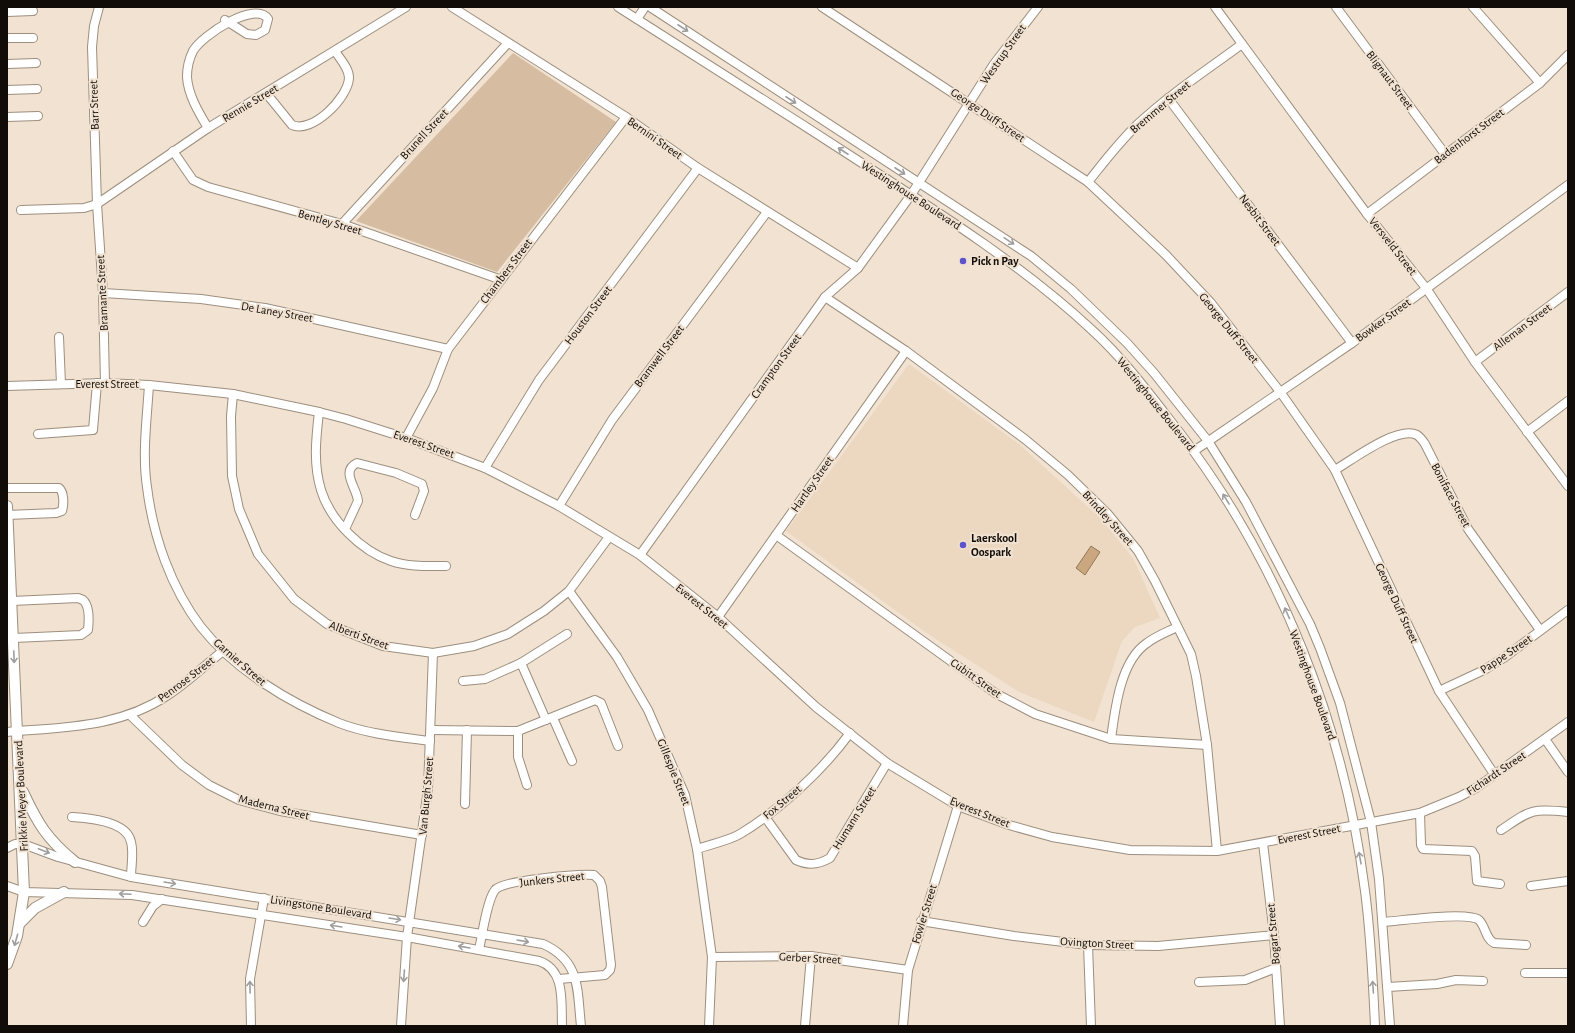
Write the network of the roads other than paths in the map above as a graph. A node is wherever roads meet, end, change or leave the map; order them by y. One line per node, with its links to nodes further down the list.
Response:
1 (99, 7): 41 (street, Barr Street)
2 (406, 7): 20 (street, Rennie Street)
3 (452, 7): 18 (street, Bernini Street)
4 (618, 7): 14 (street, Westinghouse Boulevard)
5 (645, 7): 14 (street)
6 (650, 7): 38 (street, Westinghouse Boulevard, one-way to 38)
7 (822, 7): 29 (street, George Duff Street)
8 (1038, 7): 29 (street, Westrup Street)
9 (1215, 7): 19 (street, Versveld Street)
10 (1336, 7): 35 (street, Blignaut Street)
11 (1473, 7): 24 (street)
12 (33, 11): 13 (street)
13 (7, 12)
14 (636, 19): 40 (street, Westinghouse Boulevard, one-way to 14)
15 (226, 20): 15 (street); 33 (street)
16 (7, 38): 17 (street)
17 (33, 38)
18 (507, 44): 32 (street, Bernini Street); 45 (street, Brunell Street)
19 (1242, 44): 28 (street, Bremmer Street); 44 (street, Versveld Street)
20 (335, 51): 27 (street, Rennie Street); 27 (street)
21 (1568, 55): 24 (street, Badenhorst Street)
22 (36, 63): 23 (street)
23 (7, 64)
24 (1540, 83): 35 (street, Badenhorst Street)
25 (37, 89): 26 (street)
26 (7, 90)
27 (266, 93): 33 (street, Rennie Street)
28 (1168, 98): 37 (street, Bremmer Street); 53 (street, Nesbit Street)
29 (970, 103): 37 (street, George Duff Street); 38 (street, Westrup Street)
30 (38, 116): 31 (street)
31 (7, 117)
32 (626, 117): 36 (street, Bernini Street); 47 (street, Chambers Street)
33 (208, 128): 34 (street, Rennie Street)
34 (173, 151): 41 (street, Rennie Street); 45 (street, Bentley Street)
35 (1445, 154): 44 (street, Badenhorst Street)
36 (698, 168): 43 (street, Bernini Street); 71 (street, Houston Street)
37 (1088, 182): 62 (street, George Duff Street)
38 (918, 183): 40 (street, Crampton Street); 69 (street, Westinghouse Boulevard, one-way to 69)
39 (1568, 185): 48 (street, Bowker Street)
40 (911, 194): 46 (street, Crampton Street); 70 (street, Westinghouse Boulevard)
41 (97, 204): 42 (street); 50 (street, Bramante Street)
42 (21, 210)
43 (767, 212): 46 (street, Bernini Street); 76 (street, Bramwell Street)
44 (1367, 214): 48 (street, Versveld Street)
45 (342, 224): 47 (street, Bentley Street)
46 (858, 268): 51 (street, Crampton Street)
47 (499, 280): 54 (street, Chambers Street)
48 (1426, 288): 53 (street, Bowker Street); 56 (street, Versveld Street)
49 (1568, 292): 56 (street, Alleman Street)
50 (103, 293): 54 (street, De Laney Street); 58 (street, Bramante Street)
51 (826, 297): 55 (street, Brindley Street); 82 (street, Crampton Street)
52 (59, 337): 59 (street)
53 (1352, 343): 62 (street, Bowker Street)
54 (448, 348): 68 (street, Chambers Street)
55 (906, 351): 80 (street, Hartley Street); 88 (street, Brindley Street)
56 (1475, 362): 66 (street, Versveld Street)
57 (96, 383): 58 (street, Everest Street); 59 (street, Everest Street); 67 (street)
58 (106, 383): 60 (street, Everest Street)
59 (61, 384): 61 (street, Everest Street)
60 (149, 385): 63 (street, Everest Street); 92 (street, Garnier Street)
61 (7, 386)
62 (1281, 393): 69 (street, Bowker Street); 72 (street, George Duff Street)
63 (233, 394): 65 (street, Everest Street); 93 (street, Alberti Street)
64 (1568, 401): 66 (street)
65 (318, 412): 68 (street, Everest Street); 79 (street)
66 (1527, 432): 73 (street, Versveld Street)
67 (38, 434)
68 (406, 438): 71 (street, Everest Street)
69 (1208, 441): 70 (street, Bowker Street); 123 (street, Westinghouse Boulevard)
70 (1194, 451): 124 (street, Westinghouse Boulevard, one-way to 70)
71 (485, 468): 76 (street, Everest Street)
72 (1335, 470): 89 (street, Boniface Street); 96 (street, George Duff Street)
73 (1568, 486)
74 (7, 488): 77 (street)
75 (7, 506): 77 (main road, Frikkie Meyer Boulevard)
76 (559, 506): 81 (street, Everest Street)
77 (8, 515): 85 (main road, Frikkie Meyer Boulevard)
78 (415, 515): 79 (street)
79 (345, 529): 83 (street)
80 (776, 535): 87 (street, Hartley Street); 107 (street, Cubitt Street)
81 (609, 537): 82 (street, Everest Street); 84 (street, Alberti Street)
82 (640, 555): 87 (street, Everest Street)
83 (446, 566)
84 (568, 592): 93 (street, Alberti Street); 130 (street, Gillespie Street)
85 (12, 601): 91 (main road, Frikkie Meyer Boulevard); 91 (street)
86 (1568, 610): 89 (street, Pappe Street)
87 (718, 617): 105 (street, Everest Street)
88 (1177, 628): 107 (street); 109 (street, Brindley Street)
89 (1540, 630): 96 (street, Pappe Street)
90 (567, 634): 94 (street)
91 (14, 638): 102 (main road, Frikkie Meyer Boulevard, one-way to 102)
92 (223, 651): 97 (street, Penrose Street); 108 (street, Garnier Street)
93 (433, 653): 100 (street, Van Burgh Street)
94 (521, 663): 95 (street); 98 (street)
95 (463, 681)
96 (1439, 692): 114 (street, George Duff Street)
97 (130, 715): 102 (street, Penrose Street); 126 (street, Maderna Street)
98 (550, 719): 103 (street); 110 (street); 111 (street)
99 (1568, 722): 106 (street, Fichardt Street)
100 (431, 730): 101 (street); 108 (street, Van Burgh Street)
101 (467, 730): 103 (street); 117 (street)
102 (18, 731): 104 (street, Penrose Street); 116 (main road, Frikkie Meyer Boulevard)
103 (518, 731): 115 (street)
104 (7, 732)
105 (850, 734): 112 (street, Everest Street); 122 (street, Fox Street)
106 (1545, 739): 113 (street); 114 (street, Fichardt Street)
107 (1111, 740): 109 (street, Cubitt Street)
108 (430, 741): 126 (street, Van Burgh Street)
109 (1207, 745): 131 (street, Brindley Street)
110 (618, 746)
111 (572, 761)
112 (887, 763): 118 (street, Everest Street); 122 (street, Humann Street)
113 (1568, 772)
114 (1494, 774): 120 (street, Fichardt Street)
115 (527, 785)
116 (21, 789): 128 (main road, Frikkie Meyer Boulevard); 132 (main road)
117 (465, 804)
118 (958, 806): 131 (street, Everest Street); 143 (street, Fowler Street)
119 (1568, 812): 125 (street)
120 (1420, 813): 123 (street, Fichardt Street); 135 (street)
121 (72, 817): 133 (street)
122 (765, 817): 130 (street, Fox Street)
123 (1371, 822): 124 (street, Everest Street); 146 (street, Westinghouse Boulevard)
124 (1354, 826): 127 (street, Everest Street); 175 (street, Westinghouse Boulevard, one-way to 124)
125 (1501, 830)
126 (422, 835): 145 (street, Van Burgh Street)
127 (1263, 843): 131 (street, Everest Street); 149 (street, Bogart Street)
128 (23, 844): 129 (street); 132 (street, Livingstone Boulevard, one-way to 132); 138 (main road, Frikkie Meyer Boulevard)
129 (7, 848)
130 (698, 849): 155 (street, Gillespie Street)
131 (1217, 851)
132 (75, 862): 133 (street, Livingstone Boulevard)
133 (131, 877): 140 (street, Livingstone Boulevard, one-way to 140)
134 (1568, 881): 137 (street)
135 (1500, 884)
136 (7, 886): 138 (street, Livingstone Boulevard)
137 (1531, 886)
138 (24, 892): 139 (street, Livingstone Boulevard); 147 (main road, Frikkie Meyer Boulevard)
139 (64, 892): 141 (street, Livingstone Boulevard, one-way to 139); 147 (main road)
140 (264, 898): 142 (street); 145 (street, Livingstone Boulevard, one-way to 145)
141 (162, 899): 142 (street, Livingstone Boulevard); 144 (street)
142 (261, 915): 150 (street, Livingstone Boulevard, one-way to 142); 166 (street, one-way to 142)
143 (921, 921): 151 (street, Ovington Street); 158 (street, Fowler Street)
144 (143, 922)
145 (409, 922): 148 (street, Livingstone Boulevard); 150 (street, Van Burgh Street)
146 (1383, 922): 152 (street); 165 (street, Westinghouse Boulevard)
147 (19, 924): 156 (main road, Frikkie Meyer Boulevard, one-way to 156)
148 (482, 933): 153 (street, Junkers Street); 161 (street, Livingstone Boulevard, one-way to 161); 161 (street, Junkers Street)
149 (1274, 935): 151 (street, Ovington Street); 157 (street, Bogart Street)
150 (407, 938): 153 (street, Livingstone Boulevard, one-way to 150); 167 (street, Van Burgh Street, one-way to 167)
151 (1088, 945): 173 (street)
152 (1526, 945)
153 (480, 950): 162 (street, Livingstone Boulevard)
154 (811, 956): 155 (street, Gerber Street); 158 (street, Gerber Street); 171 (street)
155 (712, 957): 170 (street, Gillespie Street)
156 (7, 964)
157 (1276, 968): 164 (street); 174 (street, Bogart Street)
158 (908, 970): 172 (street, Fowler Street)
159 (1525, 973): 160 (street)
160 (1568, 973)
161 (576, 977): 162 (street, Junkers Street); 169 (street, Livingstone Boulevard)
162 (559, 979): 168 (street)
163 (1483, 980): 165 (street)
164 (1199, 982)
165 (1388, 988): 176 (street, Westinghouse Boulevard)
166 (251, 1026)
167 (401, 1026)
168 (562, 1026)
169 (581, 1026)
170 (709, 1026)
171 (805, 1026)
172 (903, 1026)
173 (1090, 1026)
174 (1280, 1026)
175 (1375, 1026)
176 (1390, 1026)

